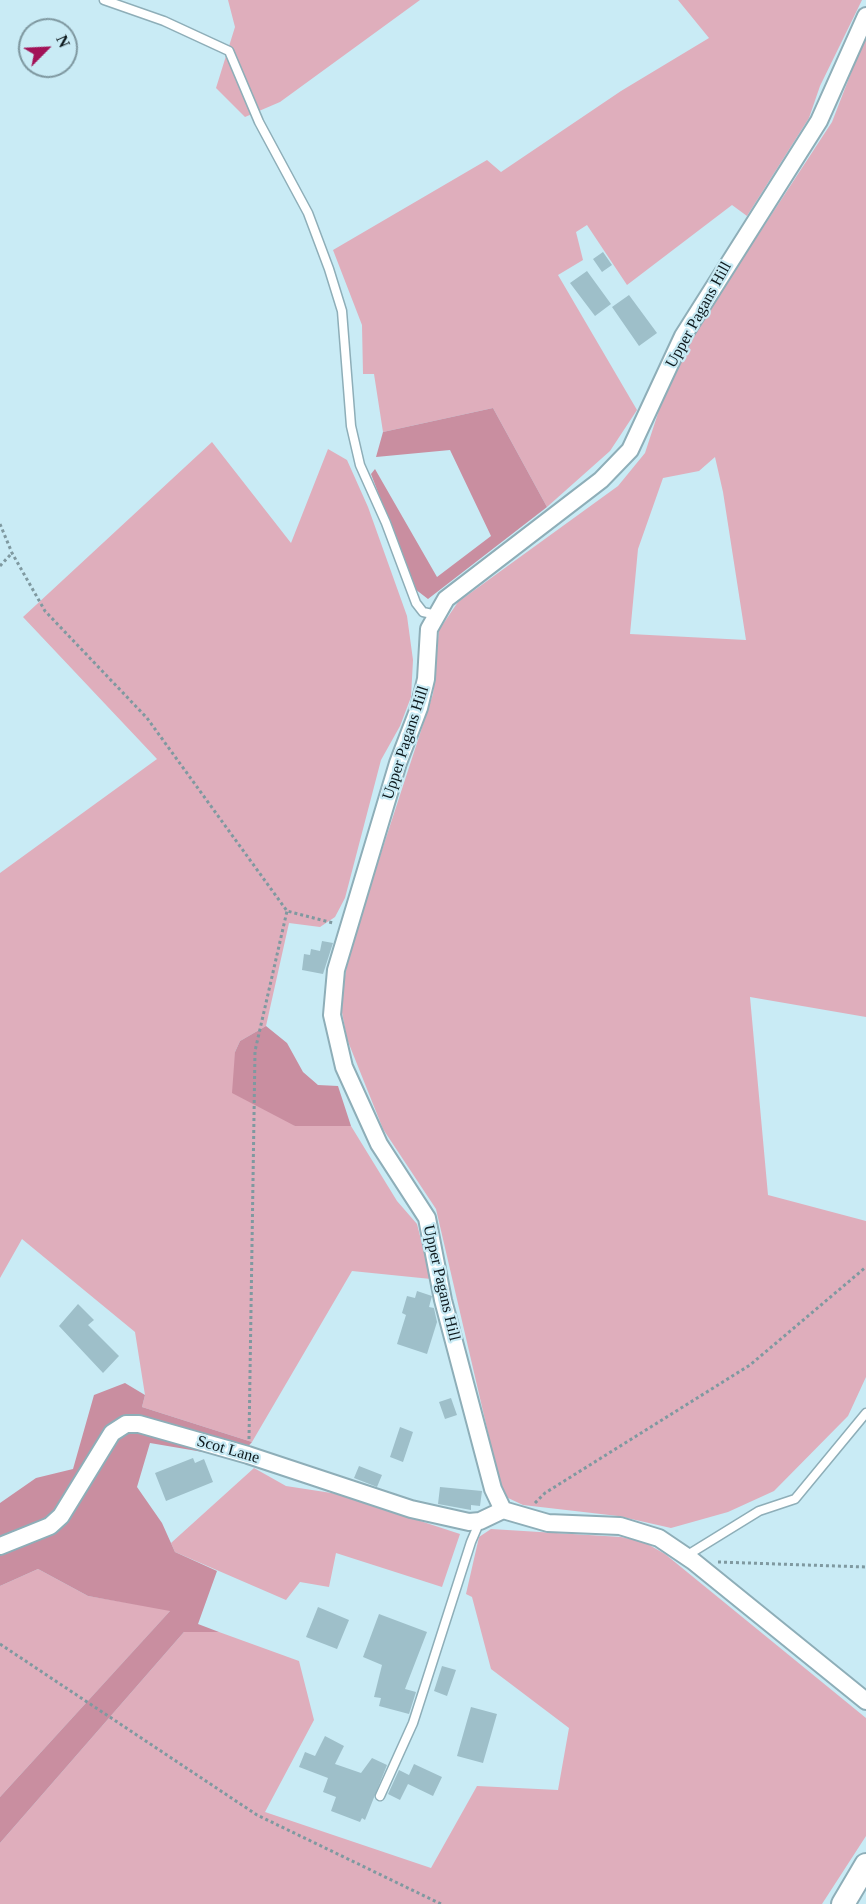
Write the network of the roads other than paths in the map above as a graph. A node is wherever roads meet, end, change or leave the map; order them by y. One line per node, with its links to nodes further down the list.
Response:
1 (104, 0): 3 (lane)
2 (866, 16): 3 (street, Upper Pagans Hill)
3 (437, 615): 5 (street, Upper Pagans Hill)
4 (866, 1413): 8 (lane)
5 (503, 1510): 6 (street); 8 (street)
6 (480, 1521): 7 (street, Scot Lane); 10 (lane)
7 (0, 1546)
8 (689, 1559): 9 (street)
9 (866, 1701)
10 (380, 1796)
11 (866, 1865): 12 (street)
12 (843, 1904)

